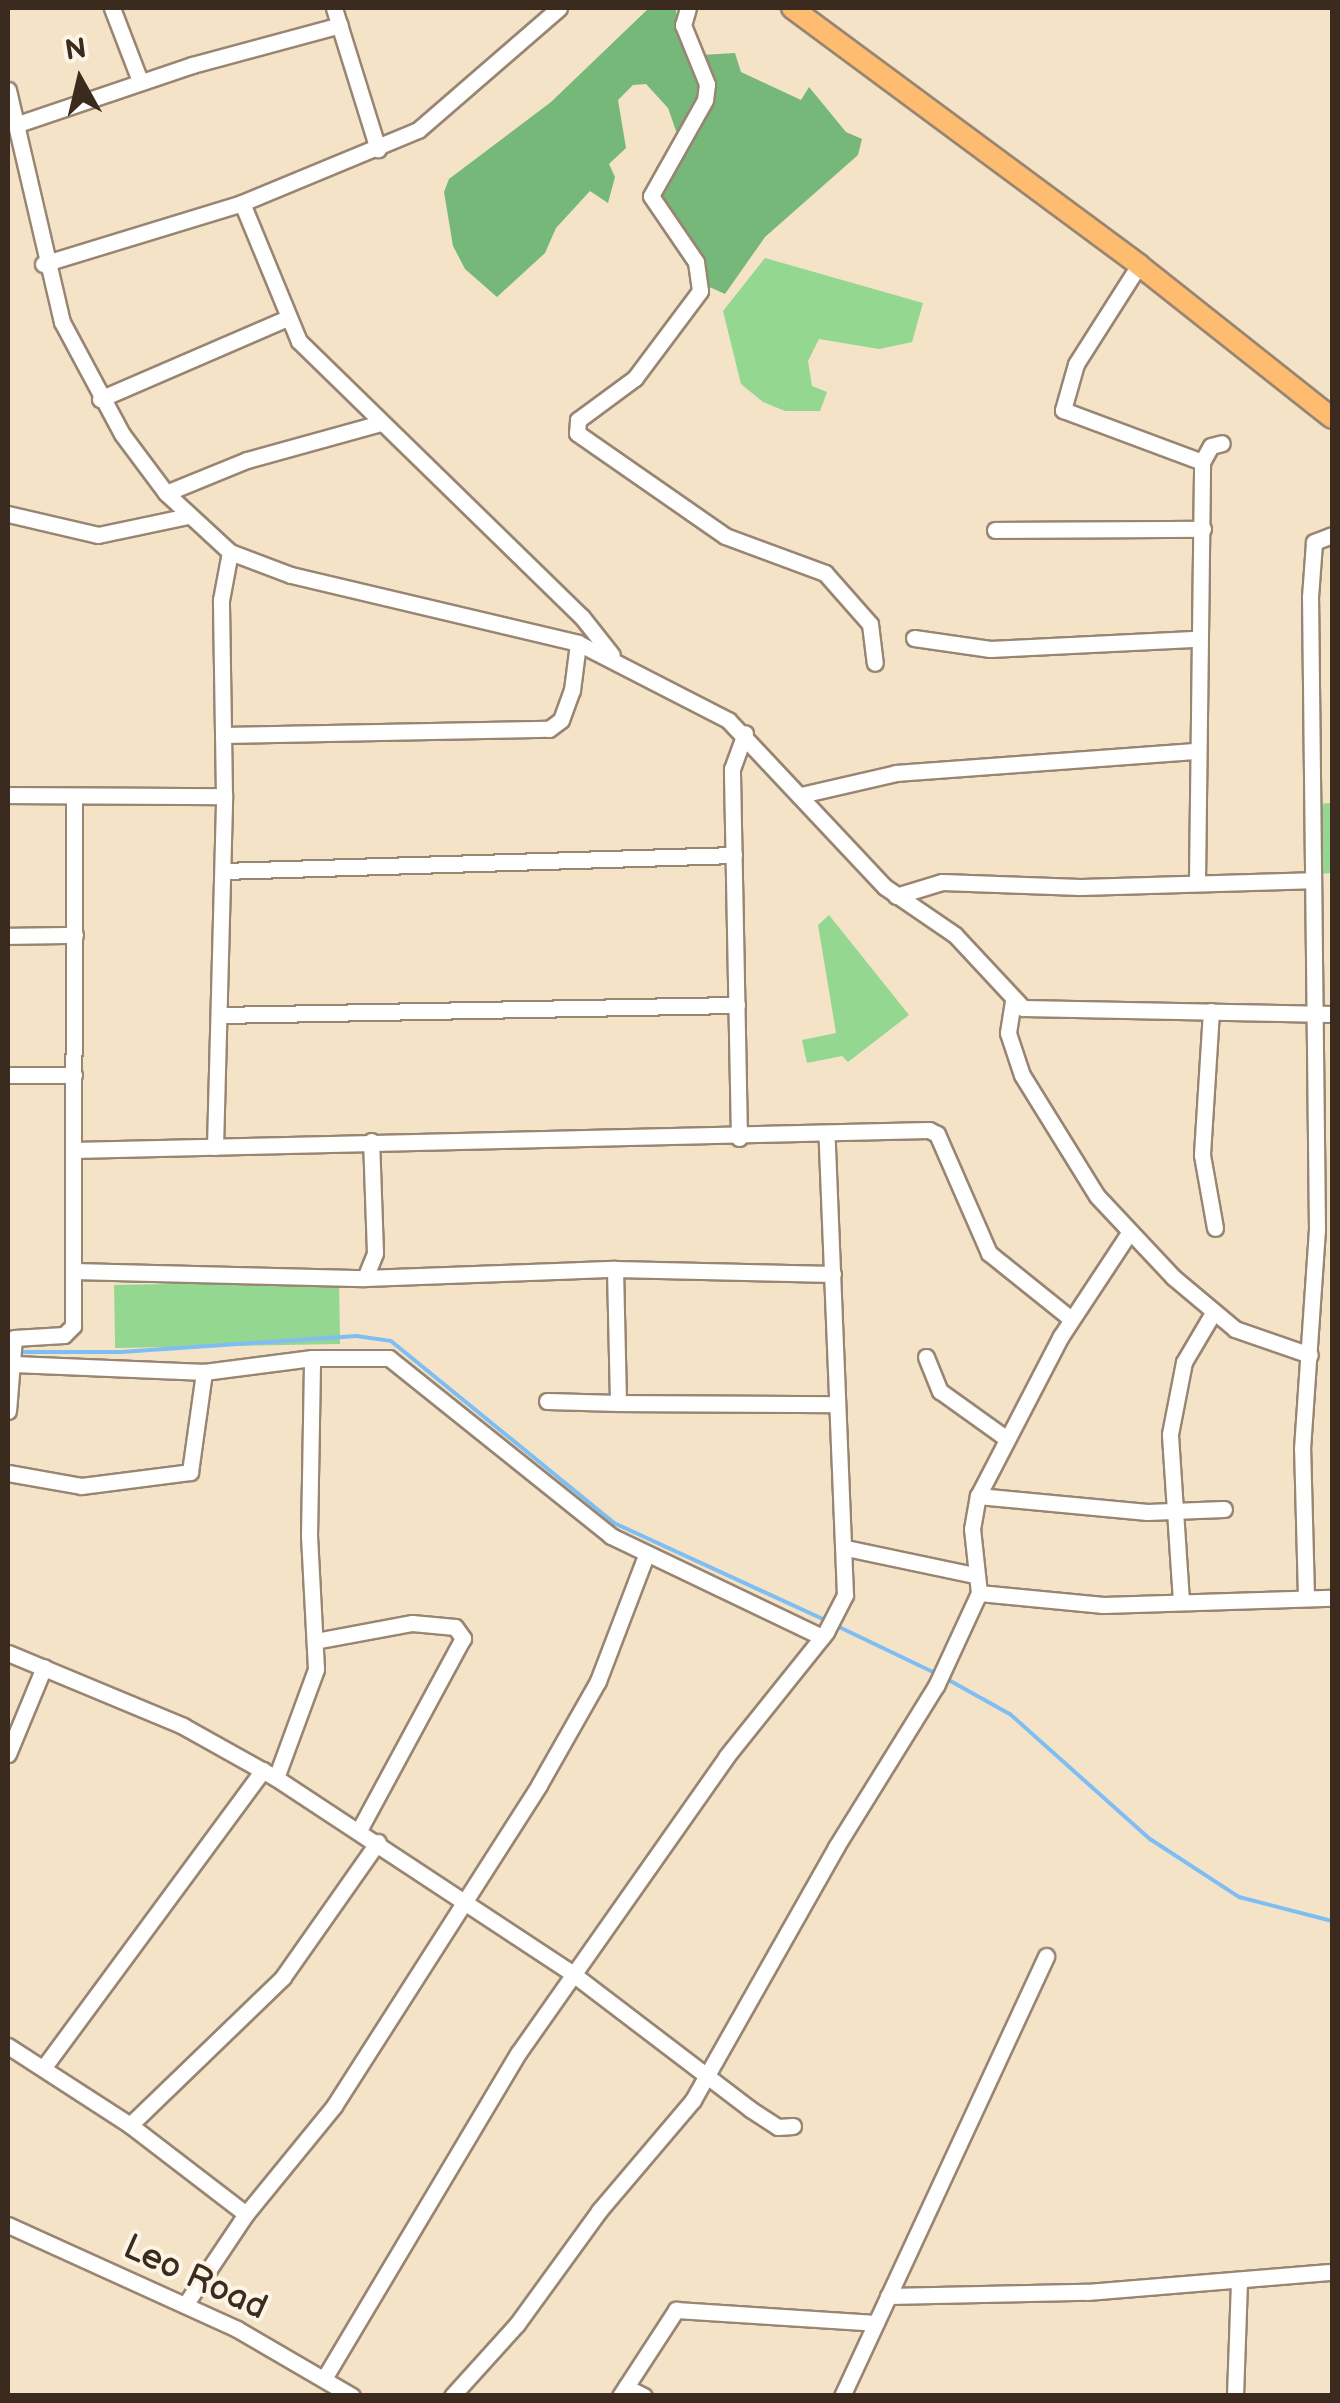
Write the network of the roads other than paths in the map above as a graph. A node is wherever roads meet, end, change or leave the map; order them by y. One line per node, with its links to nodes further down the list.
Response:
1 (112, 8): 7 (street)
2 (334, 8): 6 (street)
3 (559, 8): 10 (street)
4 (688, 8): 31 (street)
5 (792, 8): 13 (main road)
6 (340, 25): 7 (street); 10 (street)
7 (140, 81): 9 (street)
8 (8, 90): 9 (street)
9 (15, 125): 12 (street)
10 (378, 150): 11 (street)
11 (242, 203): 12 (street); 14 (street)
12 (44, 264): 15 (street)
13 (1139, 265): 16 (main road); 19 (street)
14 (285, 319): 15 (street); 17 (street)
15 (100, 399): 20 (street)
16 (1332, 418)
17 (377, 424): 20 (street); 30 (street)
18 (1222, 443): 19 (street)
19 (1202, 462): 23 (street)
20 (166, 493): 22 (street)
21 (8, 514): 22 (street)
22 (188, 516): 26 (street)
23 (1203, 529): 24 (street); 28 (street)
24 (995, 530)
25 (1332, 535): 42 (street)
26 (230, 552): 29 (street); 33 (street)
27 (914, 638): 28 (street)
28 (1198, 640): 34 (street)
29 (578, 643): 30 (street); 33 (street)
30 (614, 658): 32 (street)
31 (876, 663)
32 (745, 732): 37 (street); 39 (street)
33 (223, 734): 36 (street)
34 (1197, 751): 37 (street); 41 (street)
35 (8, 795): 38 (street)
36 (224, 796): 38 (street); 40 (street)
37 (801, 796): 43 (street)
38 (74, 797): 44 (street)
39 (734, 856): 40 (street); 47 (street)
40 (223, 871): 51 (street)
41 (1197, 880): 42 (street); 43 (street)
42 (1312, 880): 49 (street)
43 (896, 896): 46 (street)
44 (75, 935): 45 (street); 52 (street)
45 (8, 936)
46 (1013, 1001): 48 (street); 60 (street)
47 (737, 1005): 51 (street); 55 (street)
48 (1210, 1012): 49 (street); 59 (street)
49 (1310, 1013): 50 (street); 70 (street)
50 (1332, 1014)
51 (219, 1016): 57 (street)
52 (74, 1074): 53 (street); 58 (street)
53 (8, 1075)
54 (827, 1137): 55 (street); 64 (street); 68 (street)
55 (740, 1138): 56 (street)
56 (370, 1140): 57 (street); 61 (street)
57 (215, 1147): 58 (street)
58 (74, 1150): 63 (street)
59 (1215, 1228)
60 (1129, 1233): 67 (street); 68 (street)
61 (375, 1254): 65 (street); 66 (street)
62 (615, 1269): 64 (street); 66 (street); 75 (street)
63 (72, 1271): 65 (street); 69 (street)
64 (832, 1274): 76 (street)
65 (365, 1278): 66 (street)
66 (401, 1278)
67 (1214, 1313): 70 (street); 82 (street)
68 (1071, 1319): 78 (street)
69 (12, 1354): 73 (street); 77 (street)
70 (1310, 1355): 87 (street)
71 (926, 1357): 78 (street)
72 (312, 1358): 73 (street); 84 (street); 91 (street)
73 (204, 1372): 79 (street)
74 (547, 1401): 75 (street)
75 (618, 1402): 76 (street)
76 (836, 1404): 83 (street)
77 (8, 1412)
78 (1007, 1438): 80 (street)
79 (8, 1473)
80 (978, 1496): 82 (street); 85 (street)
81 (1224, 1508): 82 (street)
82 (1175, 1513): 89 (street)
83 (846, 1548): 85 (street); 90 (street)
84 (646, 1555): 90 (street); 98 (street)
85 (974, 1575): 86 (street)
86 (978, 1593): 89 (street); 103 (street)
87 (1306, 1597): 88 (street); 89 (street)
88 (1332, 1598)
89 (1181, 1601)
90 (827, 1630): 100 (street)
91 (315, 1641): 95 (street); 96 (street)
92 (8, 1653): 93 (street)
93 (44, 1667): 94 (street); 95 (street)
94 (8, 1754)
95 (269, 1774): 96 (street); 102 (street)
96 (359, 1830): 97 (street)
97 (378, 1842): 98 (street); 104 (street)
98 (465, 1900): 100 (street); 106 (street)
99 (1046, 1956): 110 (street)
100 (573, 1974): 103 (street); 113 (street)
101 (8, 2046): 102 (street)
102 (44, 2067): 104 (street)
103 (706, 2072): 105 (street); 116 (street)
104 (130, 2125): 106 (street)
105 (793, 2126)
106 (246, 2214): 111 (street)
107 (8, 2225): 111 (street, Leo Road)
108 (1332, 2272): 109 (street)
109 (1238, 2280): 110 (street); 119 (street)
110 (888, 2296): 112 (street)
111 (185, 2304): 113 (street, Leo Road)
112 (876, 2322): 114 (street); 118 (street)
113 (325, 2377): 115 (street, Leo Road)
114 (622, 2391): 117 (street)
115 (352, 2396)
116 (452, 2396)
117 (644, 2396)
118 (842, 2396)
119 (1234, 2396)

